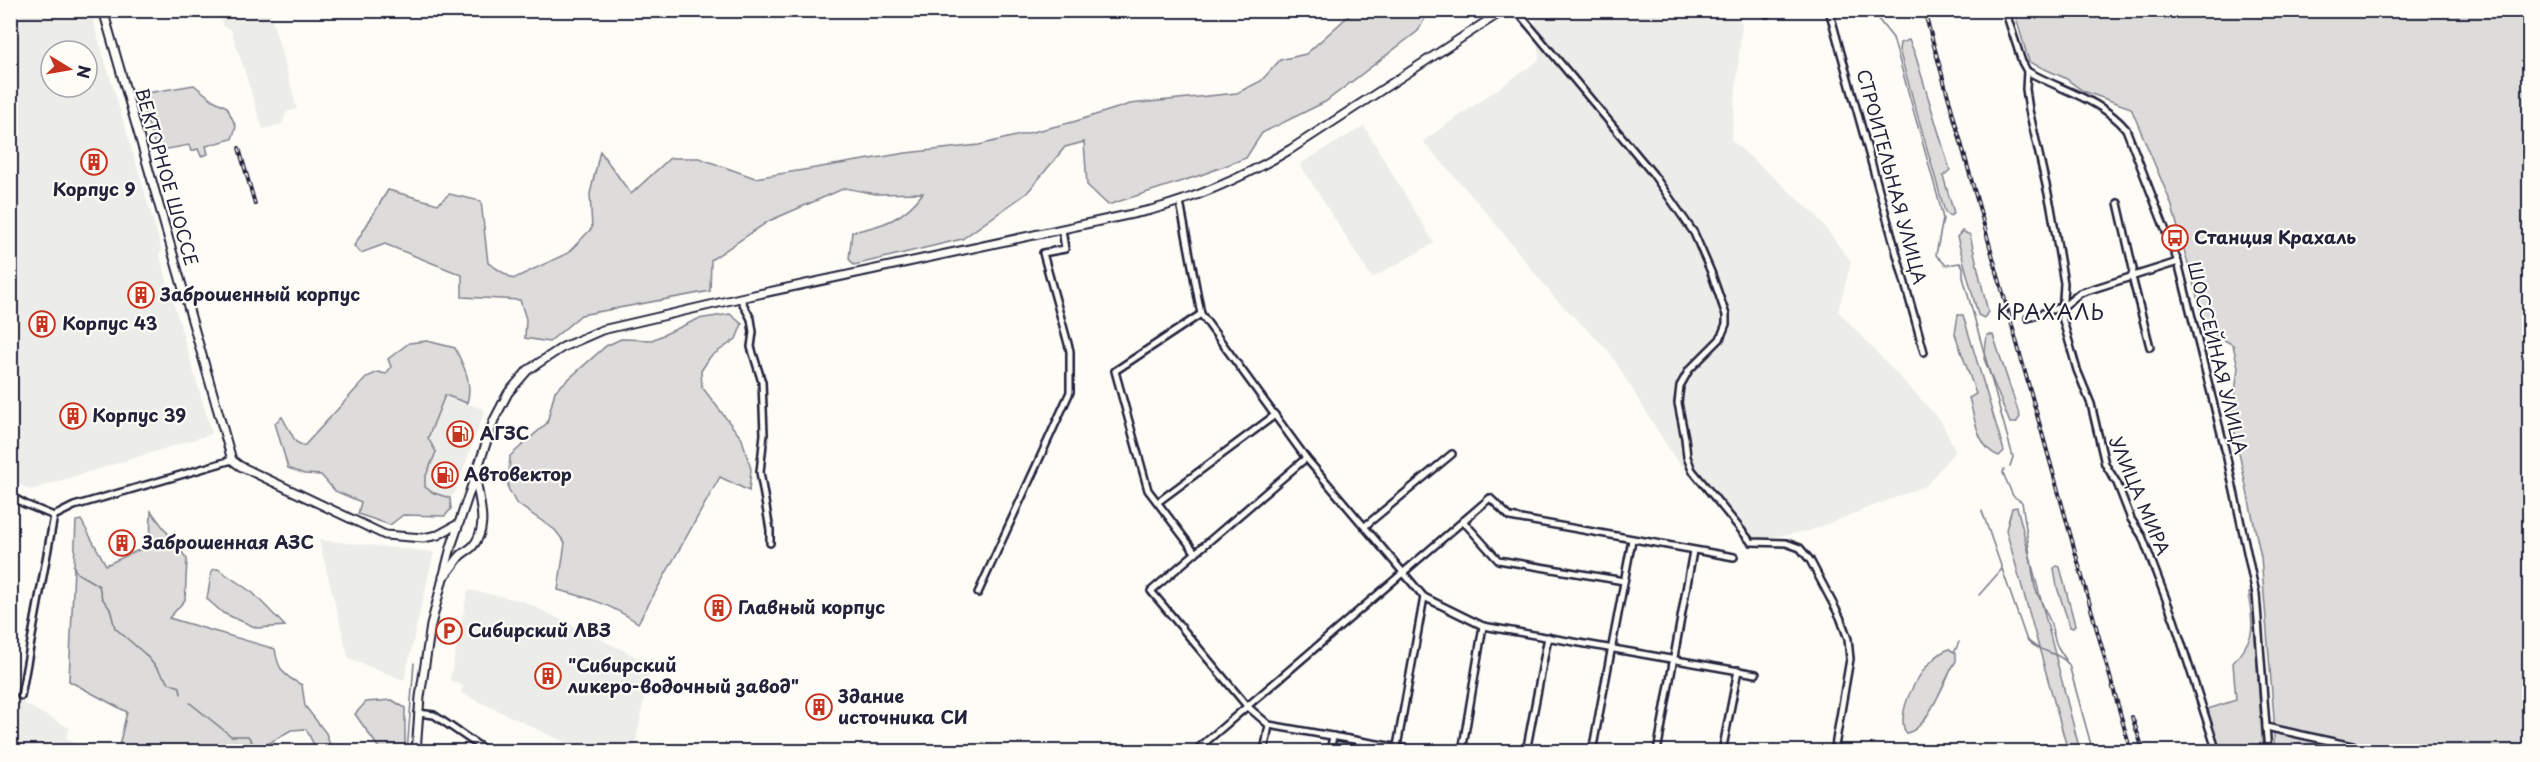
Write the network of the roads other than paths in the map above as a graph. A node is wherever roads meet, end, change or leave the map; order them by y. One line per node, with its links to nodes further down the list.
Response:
1 (103, 10): 21 (main road, ВЕКТОРНОЕ ШОССЕ)
2 (1504, 10): 7 (main road)
3 (1516, 10): 68 (street)
4 (1829, 10): 17 (street, СТРОИТЕЛЬНАЯ УЛИЦА)
5 (2005, 10): 6 (street)
6 (2027, 70): 10 (street, ШОССЕЙНАЯ УЛИЦА); 13 (street, УЛИЦА МИРА)
7 (1180, 202): 9 (main road); 14 (street)
8 (2118, 203): 11 (street)
9 (1062, 229): 12 (main road); 42 (street)
10 (2178, 262): 11 (street); 54 (street, ШОССЕЙНАЯ УЛИЦА)
11 (2132, 277): 13 (street); 16 (street)
12 (740, 298): 22 (main road); 33 (street)
13 (2064, 306): 15 (street); 69 (street, УЛИЦА МИРА)
14 (1201, 314): 18 (street); 26 (street)
15 (2028, 318)
16 (2150, 347)
17 (1924, 352)
18 (1275, 415): 20 (street); 26 (street)
19 (1452, 454): 30 (street)
20 (1306, 458): 30 (street); 36 (street)
21 (232, 460): 27 (street); 31 (main road)
22 (476, 472): 24 (main road); 25 (main road)
23 (10, 496): 27 (street)
24 (478, 496): 25 (main road); 37 (main road)
25 (466, 499): 29 (main road)
26 (1158, 502): 36 (street)
27 (54, 516): 50 (street)
28 (1463, 521): 32 (street); 39 (street); 41 (street)
29 (458, 524): 31 (main road); 34 (main road)
30 (1365, 526): 39 (street)
31 (438, 536): 34 (main road)
32 (1632, 540): 35 (street); 41 (street)
33 (770, 543)
34 (451, 547): 37 (main road); 40 (main road)
35 (1693, 551): 38 (street); 47 (street)
36 (1195, 552): 51 (street)
37 (462, 554): 40 (main road)
38 (1734, 557)
39 (1405, 572): 43 (street); 51 (street)
40 (443, 577): 52 (main road)
41 (1624, 580): 46 (street)
42 (978, 592)
43 (1424, 597): 44 (street); 56 (street)
44 (1483, 626): 45 (street); 63 (street)
45 (1548, 637): 46 (street); 64 (street)
46 (1612, 648): 47 (street); 65 (street)
47 (1675, 659): 48 (street); 66 (street)
48 (1738, 670): 49 (street); 67 (street)
49 (1756, 674)
50 (21, 696)
51 (1247, 706): 53 (street); 57 (street)
52 (418, 713): 58 (main road); 59 (street)
53 (1269, 725): 55 (street); 60 (street)
54 (2266, 727): 70 (street, ШОССЕЙНАЯ УЛИЦА); 71 (street)
55 (1333, 736): 56 (street); 61 (street)
56 (1396, 749): 62 (street)
57 (1194, 751)
58 (416, 752)
59 (488, 752)
60 (1264, 752)
61 (1330, 752)
62 (1423, 752)
63 (1462, 752)
64 (1526, 752)
65 (1592, 752)
66 (1657, 752)
67 (1722, 752)
68 (1834, 752)
69 (2217, 752)
70 (2268, 752)
71 (2379, 752)

